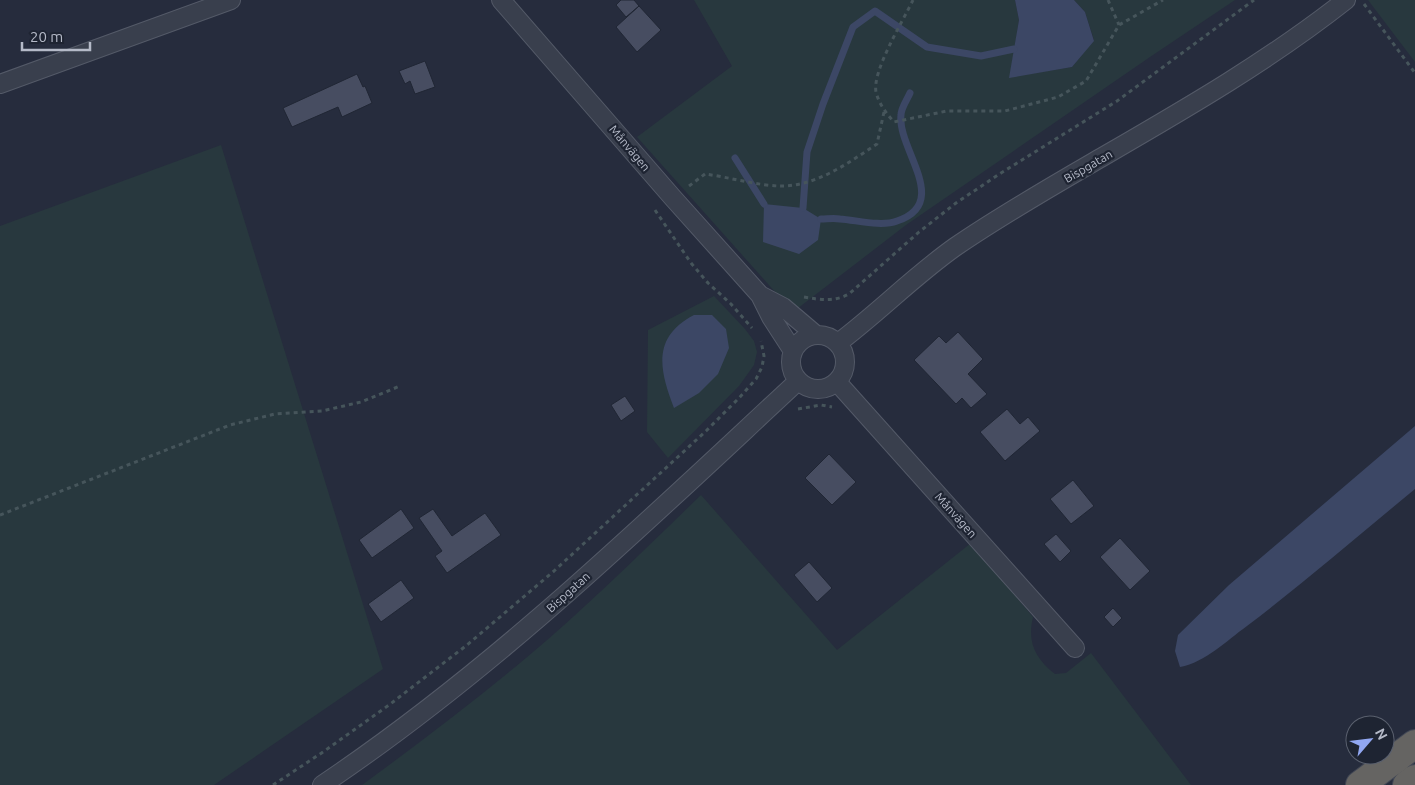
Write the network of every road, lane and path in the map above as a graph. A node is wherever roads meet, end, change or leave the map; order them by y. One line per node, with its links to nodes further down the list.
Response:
1 (231, 0): 11 (street)
2 (501, 0): 13 (street, Månvägen)
3 (913, 0): 12 (path)
4 (1108, 0): 9 (path)
5 (1163, 0): 9 (path)
6 (1254, 0): 14 (path)
7 (1346, 0): 16 (street, Bispgatan)
8 (1360, 0): 10 (path)
9 (1119, 25): 12 (path)
10 (1415, 73)
11 (0, 84)
12 (885, 111): 13 (path)
13 (673, 198): 14 (street, Månvägen)
14 (777, 312): 15 (street, Månvägen); 17 (street); 25 (path)
15 (816, 335): 16 (street); 17 (street)
16 (838, 343): 19 (street)
17 (793, 351): 18 (street)
18 (798, 381): 19 (street); 26 (street, Bispgatan)
19 (838, 382): 22 (street, Månvägen)
20 (400, 386): 21 (path)
21 (0, 515)
22 (1075, 648)
23 (1415, 744): 27 (highway)
24 (1415, 779): 28 (highway)
25 (273, 785)
26 (322, 785)
27 (1360, 785)
28 (1407, 785)

